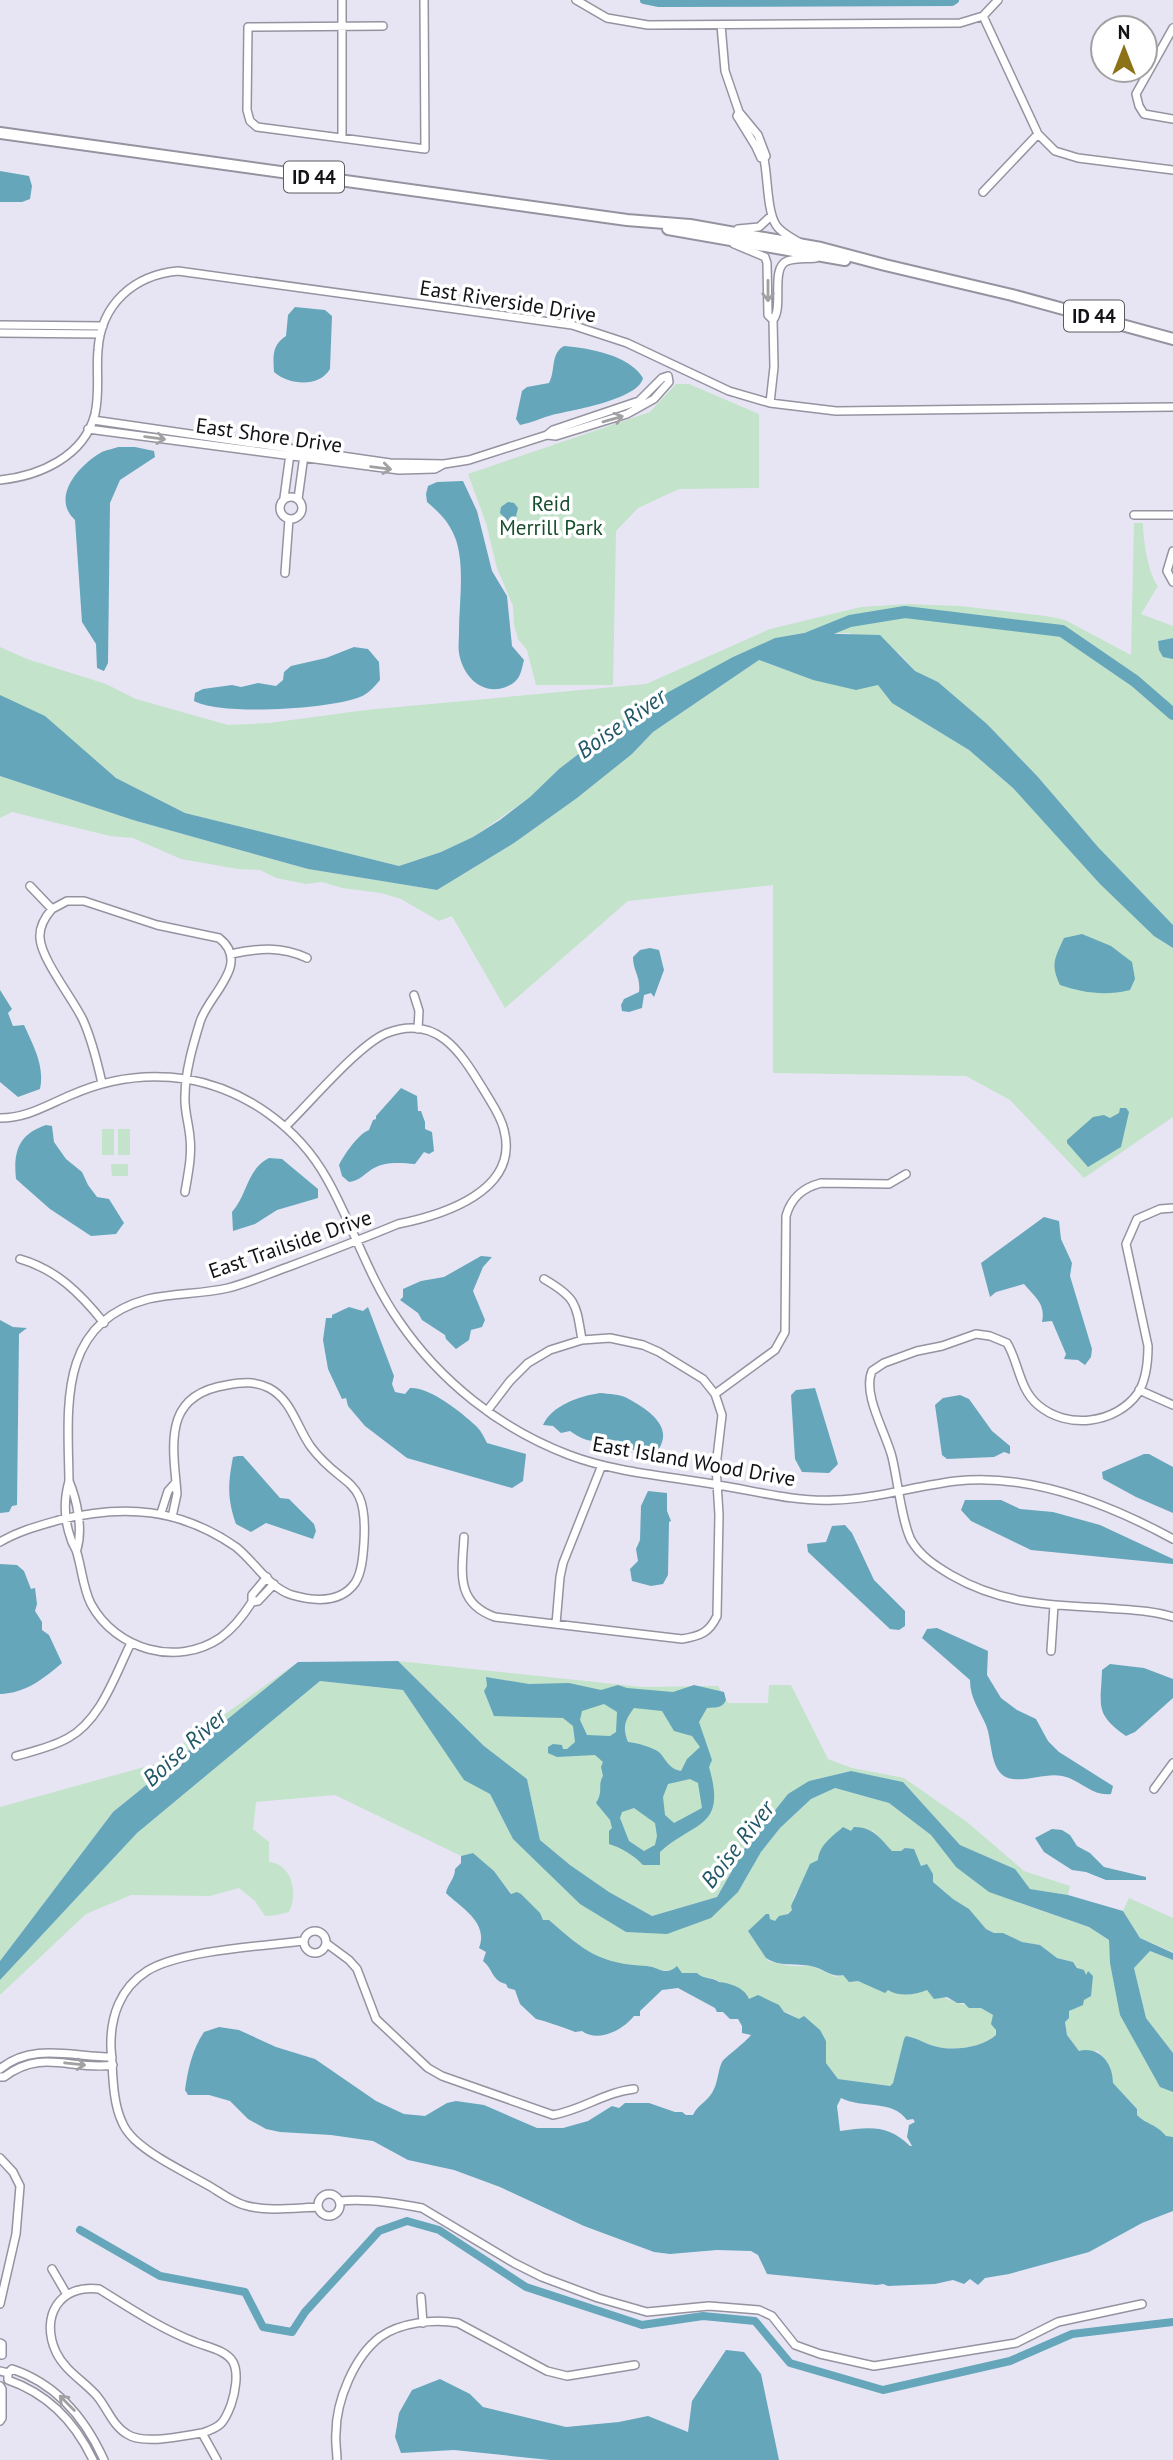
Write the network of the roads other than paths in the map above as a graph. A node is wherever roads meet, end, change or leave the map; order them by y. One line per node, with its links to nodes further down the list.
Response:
1 (342, 0): 7 (street)
2 (424, 0): 13 (street)
3 (576, 0): 6 (street)
4 (998, 0): 5 (street)
5 (983, 16): 6 (street); 12 (street)
6 (720, 25): 16 (street)
7 (342, 26): 8 (street); 13 (street); 13 (street)
8 (383, 26)
9 (1173, 28): 10 (street)
10 (1173, 119)
11 (0, 133): 17 (highway, ID 44)
12 (1038, 134): 14 (street); 15 (street)
13 (342, 138)
14 (1173, 170)
15 (983, 192)
16 (771, 216): 17 (street); 18 (street)
17 (721, 235): 18 (highway, ID 44); 19 (highway, ID 44); 21 (street, one-way to 21)
18 (803, 245): 20 (highway, ID 44)
19 (820, 257): 20 (highway, ID 44); 21 (street)
20 (885, 265): 25 (highway, ID 44)
21 (773, 320): 27 (street)
22 (0, 325): 23 (street)
23 (102, 330): 24 (street); 26 (street, East Riverside Drive); 29 (street, East Riverside Drive)
24 (0, 333)
25 (1173, 339)
26 (673, 365): 27 (street, East Riverside Drive); 32 (street, East Shore Drive)
27 (769, 403): 28 (street, East Riverside Drive)
28 (1173, 407)
29 (93, 420): 30 (street, East Riverside Drive); 31 (street, East Shore Drive)
30 (88, 429): 31 (street, East Shore Drive, one-way to 31); 33 (street, East Riverside Drive)
31 (290, 453): 32 (street, East Shore Drive); 34 (street)
32 (304, 454): 35 (street)
33 (0, 480)
34 (285, 498): 35 (street); 38 (street)
35 (298, 499): 38 (street)
36 (1134, 515): 37 (street)
37 (1173, 515)
38 (289, 519): 40 (street)
39 (1173, 551): 41 (street)
40 (285, 573)
41 (1170, 579)
42 (30, 886): 43 (street)
43 (52, 909): 44 (street); 49 (street)
44 (231, 954): 45 (street); 48 (street)
45 (307, 958)
46 (414, 995): 47 (street)
47 (418, 1029): 51 (street); 55 (street, East Trailside Drive)
48 (186, 1079): 49 (street, East Island Wood Drive); 51 (street, East Island Wood Drive); 53 (street)
49 (102, 1083): 50 (street, East Island Wood Drive)
50 (0, 1118)
51 (285, 1127): 55 (street, East Island Wood Drive)
52 (906, 1174): 61 (street)
53 (185, 1192)
54 (1173, 1208): 60 (street)
55 (357, 1241): 58 (street, East Trailside Drive); 63 (street, East Island Wood Drive)
56 (20, 1259): 58 (street)
57 (544, 1279): 59 (street)
58 (104, 1323): 65 (street, East Trailside Drive)
59 (582, 1340): 61 (street); 63 (street)
60 (1139, 1390): 62 (street); 68 (street)
61 (715, 1394): 67 (street)
62 (1173, 1405)
63 (487, 1411): 64 (street, East Island Wood Drive)
64 (602, 1465): 67 (street, East Island Wood Drive); 82 (street)
65 (69, 1481): 70 (street); 72 (street)
66 (176, 1482): 69 (street); 71 (street); 78 (street)
67 (717, 1485): 68 (street, East Island Wood Drive); 82 (street)
68 (900, 1489): 74 (street, East Island Wood Drive); 80 (street)
69 (161, 1513): 70 (street); 71 (street)
70 (77, 1516): 72 (street); 76 (street)
71 (172, 1517): 77 (street)
72 (66, 1519): 75 (street); 76 (street)
73 (464, 1537): 82 (street)
74 (1173, 1539)
75 (0, 1542)
76 (77, 1549): 83 (street)
77 (267, 1577): 78 (street); 79 (street)
78 (274, 1584): 79 (street)
79 (252, 1602): 83 (street)
80 (1054, 1605): 81 (street); 84 (street)
81 (1173, 1617)
82 (556, 1624)
83 (131, 1643): 85 (street)
84 (1051, 1651)
85 (16, 1756)
86 (1173, 1763): 87 (street)
87 (1154, 1789)
88 (303, 1941): 89 (street); 89 (street); 91 (street)
89 (326, 1943): 95 (street)
90 (51, 2052): 91 (street); 92 (street); 93 (street)
91 (112, 2061): 92 (street, one-way to 91); 98 (street)
92 (50, 2062): 94 (street)
93 (0, 2069)
94 (0, 2077)
95 (634, 2089)
96 (0, 2158): 102 (street)
97 (340, 2201): 98 (street); 98 (street); 103 (street)
98 (318, 2207)
99 (51, 2269): 100 (street)
100 (66, 2293): 111 (street); 111 (street)
101 (421, 2297): 104 (street)
102 (0, 2304)
103 (1142, 2304)
104 (423, 2323): 107 (street); 115 (street)
105 (0, 2343): 106 (street)
106 (0, 2355)
107 (635, 2365)
108 (4, 2372): 112 (street); 113 (street, one-way to 108)
109 (0, 2386): 110 (street)
110 (0, 2421)
111 (202, 2434): 114 (street)
112 (93, 2460)
113 (104, 2460)
114 (217, 2460)
115 (337, 2460)

